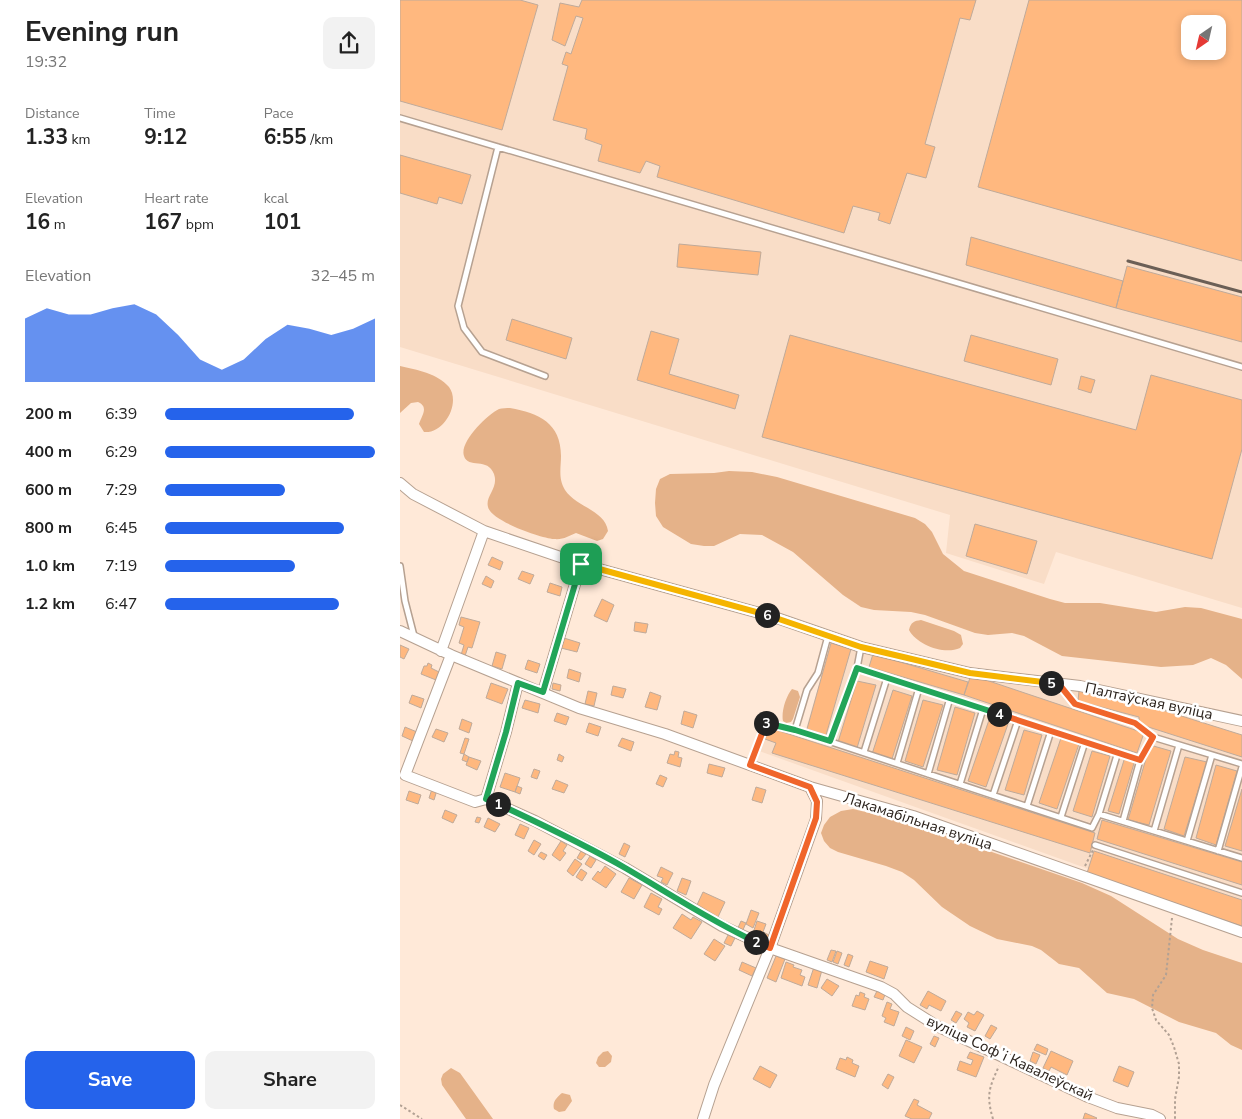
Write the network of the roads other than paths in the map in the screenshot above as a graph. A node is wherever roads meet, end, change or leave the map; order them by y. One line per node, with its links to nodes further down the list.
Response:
1 (400, 118): 2 (lane)
2 (498, 146): 3 (lane); 4 (lane)
3 (1242, 367)
4 (545, 376)
5 (400, 483): 6 (street, Палтаўская вуліца)
6 (484, 531): 7 (street, Палтаўская вуліца); 13 (street)
7 (581, 564): 11 (street, Палтаўская вуліца); 19 (street)
8 (400, 566): 10 (lane)
9 (400, 631): 10 (street, Лакамабільная вуліца)
10 (414, 636): 13 (street, Лакамабільная вуліца)
11 (828, 636): 12 (street, Палтаўская вуліца); 26 (lane)
12 (861, 647): 14 (lane); 17 (street, Палтаўская вуліца)
13 (446, 653): 16 (street, Лакамабільная вуліца); 39 (street, вуліца Софʼі Кавалеўскай)
14 (857, 668): 15 (lane); 26 (lane)
15 (887, 678): 18 (lane); 29 (lane)
16 (518, 683): 19 (street, Лакамабільная вуліца); 39 (street)
17 (1058, 683): 23 (street, Палтаўская вуліца); 24 (lane)
18 (919, 688): 20 (lane); 33 (lane)
19 (543, 692): 37 (street, Лакамабільная вуліца)
20 (950, 698): 21 (lane); 35 (lane)
21 (983, 709): 22 (lane); 36 (lane)
22 (1018, 720): 25 (lane); 38 (lane)
23 (1242, 721)
24 (1135, 723)
25 (1051, 731): 27 (lane); 40 (lane)
26 (830, 741): 29 (lane)
27 (1085, 742): 30 (lane); 42 (lane)
28 (1180, 745): 31 (lane); 32 (lane); 44 (lane)
29 (864, 752): 33 (lane)
30 (1118, 752): 32 (lane); 41 (lane)
31 (1212, 755): 34 (lane); 45 (lane)
32 (1140, 760): 43 (lane)
33 (897, 763): 35 (lane)
34 (1242, 766): 47 (lane)
35 (928, 774): 36 (lane)
36 (960, 784): 38 (lane)
37 (810, 787): 50 (street, Лакамабільная вуліца); 51 (street)
38 (993, 795): 40 (lane)
39 (486, 799): 51 (street, вуліца Софʼі Кавалеўскай)
40 (1027, 806): 42 (lane)
41 (1099, 814): 42 (lane); 43 (lane)
42 (1061, 817)
43 (1123, 821): 44 (lane)
44 (1154, 831): 45 (lane)
45 (1187, 841): 47 (lane)
46 (1095, 846): 49 (lane)
47 (1218, 851): 48 (lane)
48 (1242, 858)
49 (1242, 893)
50 (1242, 932)
51 (770, 948): 52 (street); 53 (street, вуліца Софʼі Кавалеўскай)
52 (703, 1119)
53 (1160, 1119)

